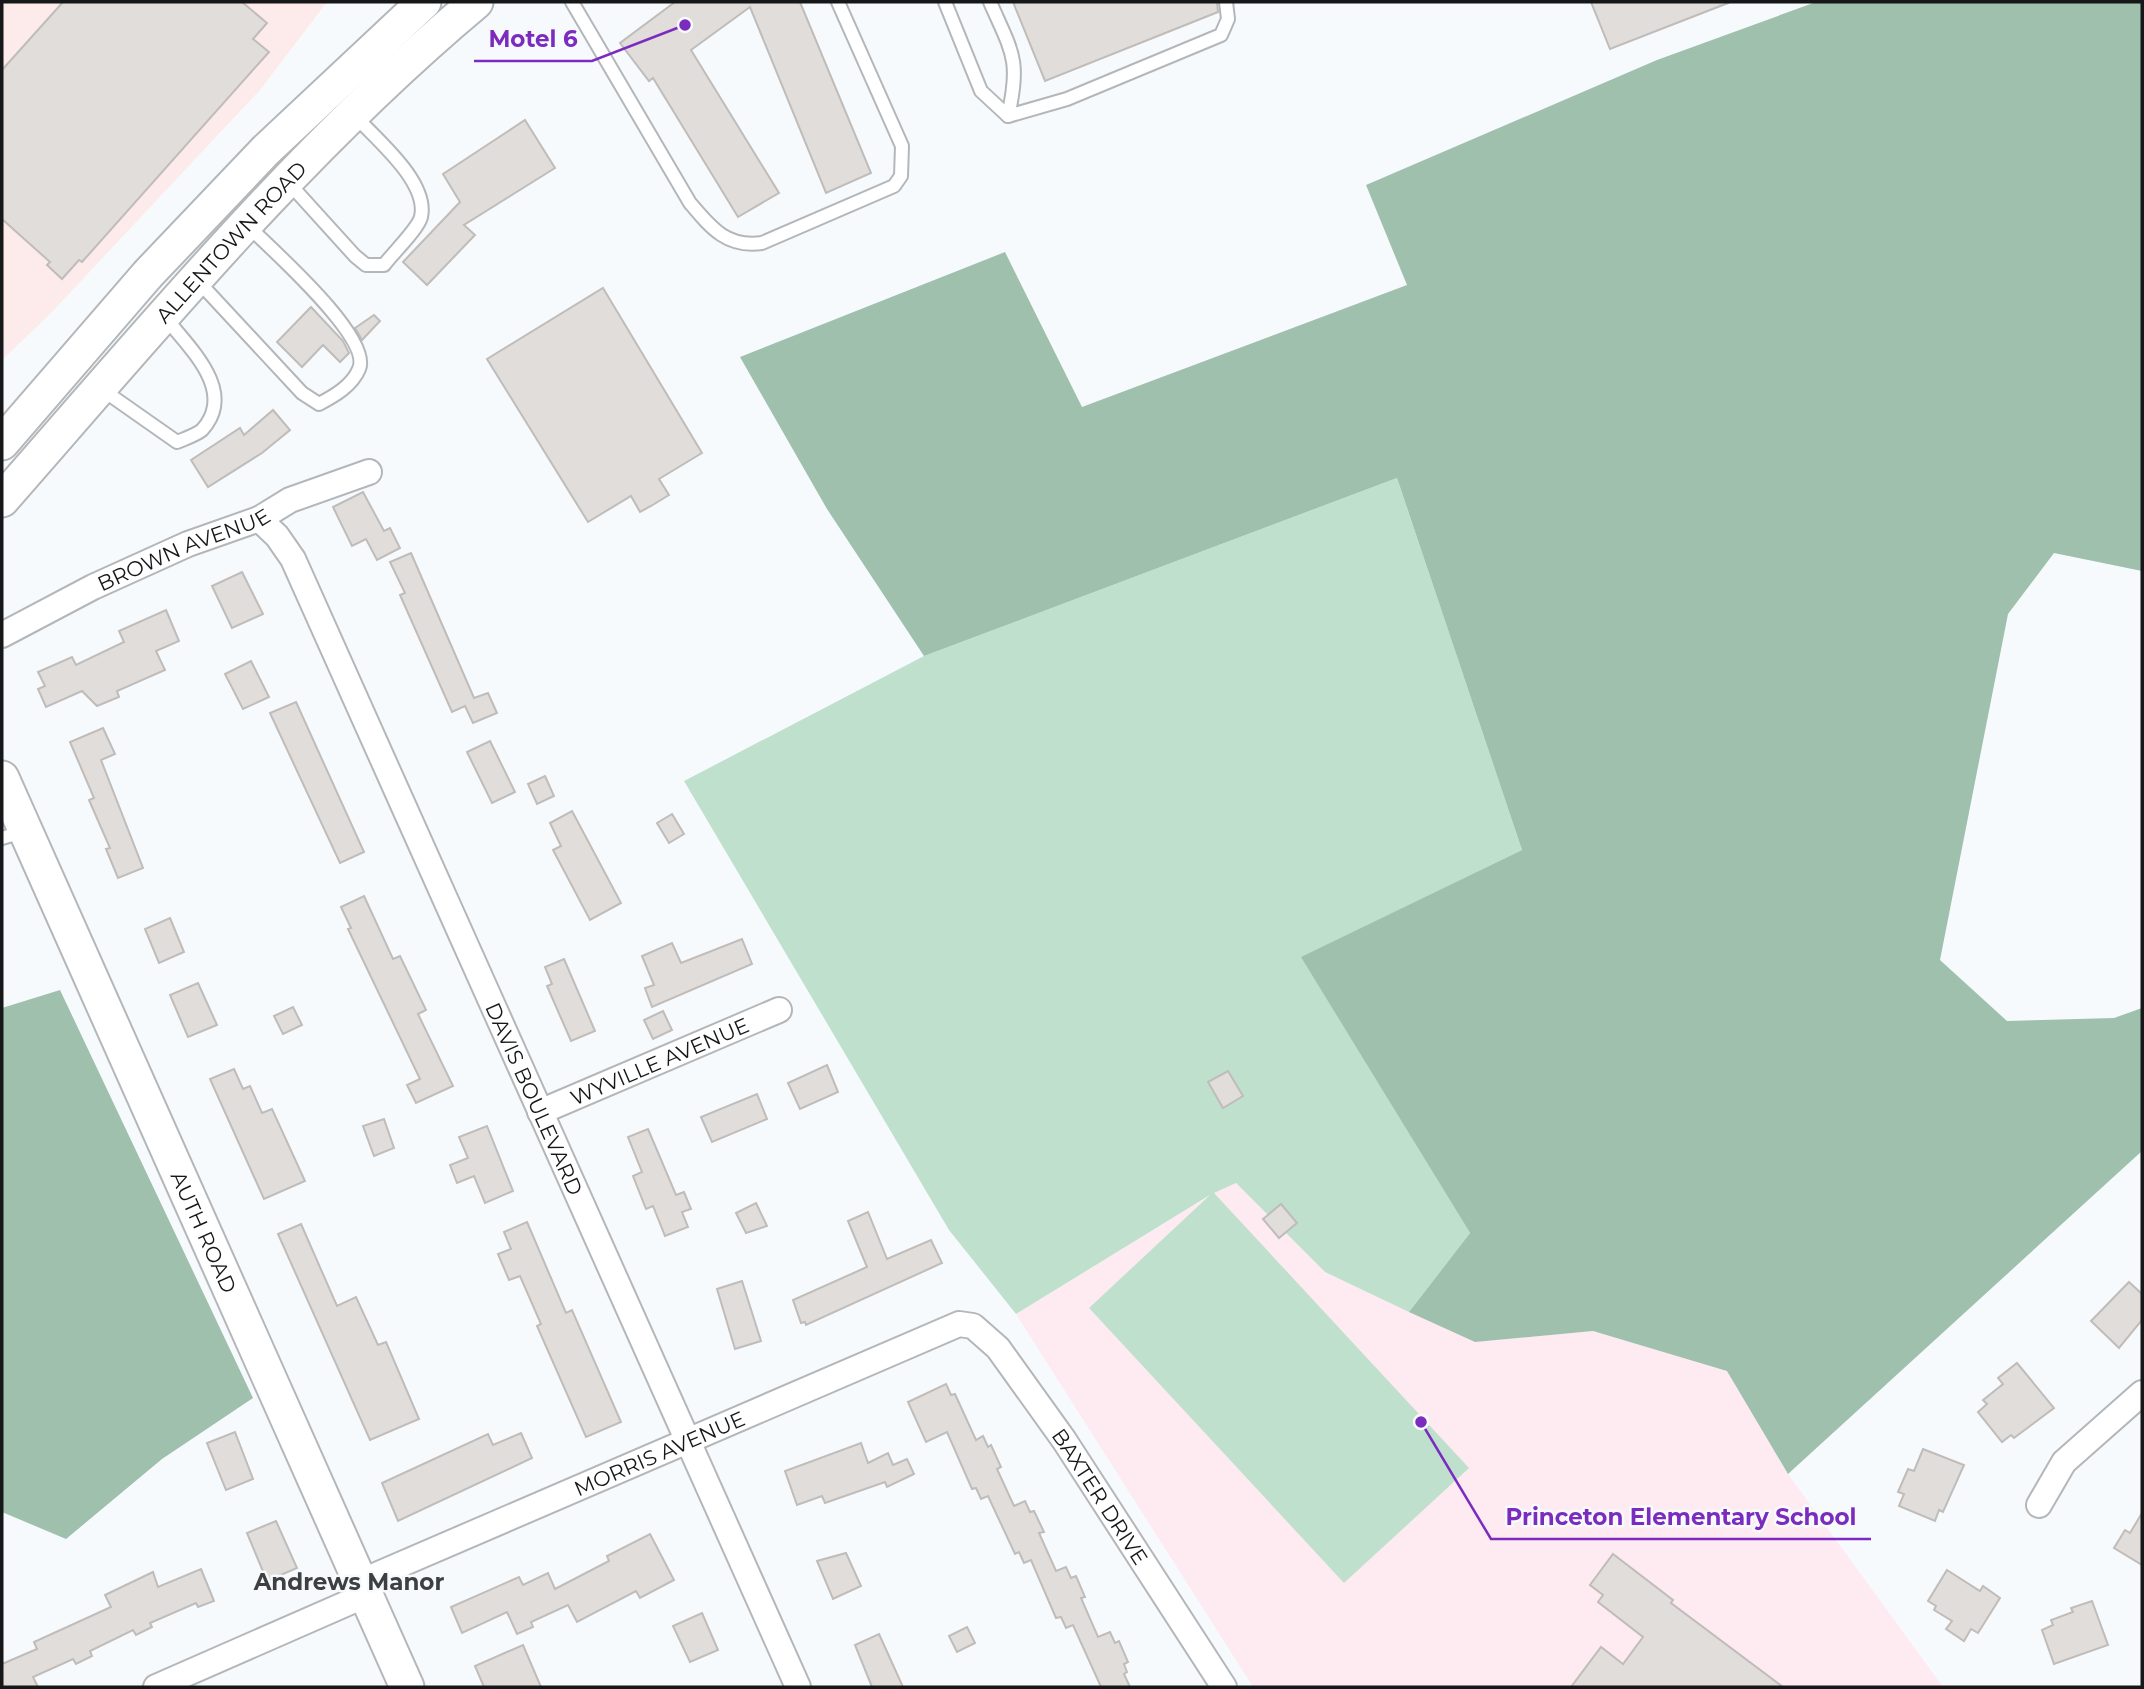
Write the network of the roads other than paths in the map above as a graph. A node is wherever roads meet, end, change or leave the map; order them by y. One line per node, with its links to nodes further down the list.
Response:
1 (424, 2): 15 (main road, ALLENTOWN ROAD)
2 (476, 2): 8 (main road, ALLENTOWN ROAD)
3 (572, 2): 4 (lane)
4 (838, 2)
5 (945, 2): 9 (lane)
6 (990, 2): 9 (lane)
7 (1226, 2): 9 (lane)
8 (353, 114): 10 (main road, ALLENTOWN ROAD); 10 (lane)
9 (1008, 116)
10 (286, 180): 11 (main road, ALLENTOWN ROAD)
11 (246, 223): 12 (main road, ALLENTOWN ROAD); 12 (lane)
12 (195, 278): 13 (main road, ALLENTOWN ROAD)
13 (163, 314): 14 (main road, ALLENTOWN ROAD); 14 (lane)
14 (98, 387): 17 (main road, ALLENTOWN ROAD)
15 (2, 443)
16 (369, 472): 18 (street, BROWN AVENUE)
17 (2, 500)
18 (259, 519): 19 (street, BROWN AVENUE); 23 (street, DAVIS BOULEVARD)
19 (2, 635)
20 (2, 778): 21 (main road, AUTH ROAD)
21 (13, 835): 28 (main road, AUTH ROAD)
22 (779, 1010): 23 (street, WYVILLE AVENUE)
23 (540, 1112): 26 (street, DAVIS BOULEVARD)
24 (959, 1324): 26 (street, MORRIS AVENUE); 32 (street, BAXTER DRIVE)
25 (2142, 1393): 27 (street)
26 (687, 1441): 28 (street, MORRIS AVENUE); 31 (street, DAVIS BOULEVARD)
27 (2039, 1505)
28 (363, 1589): 29 (street, MORRIS AVENUE); 30 (main road, AUTH ROAD)
29 (156, 1687)
30 (407, 1687)
31 (798, 1687)
32 (1224, 1687)

